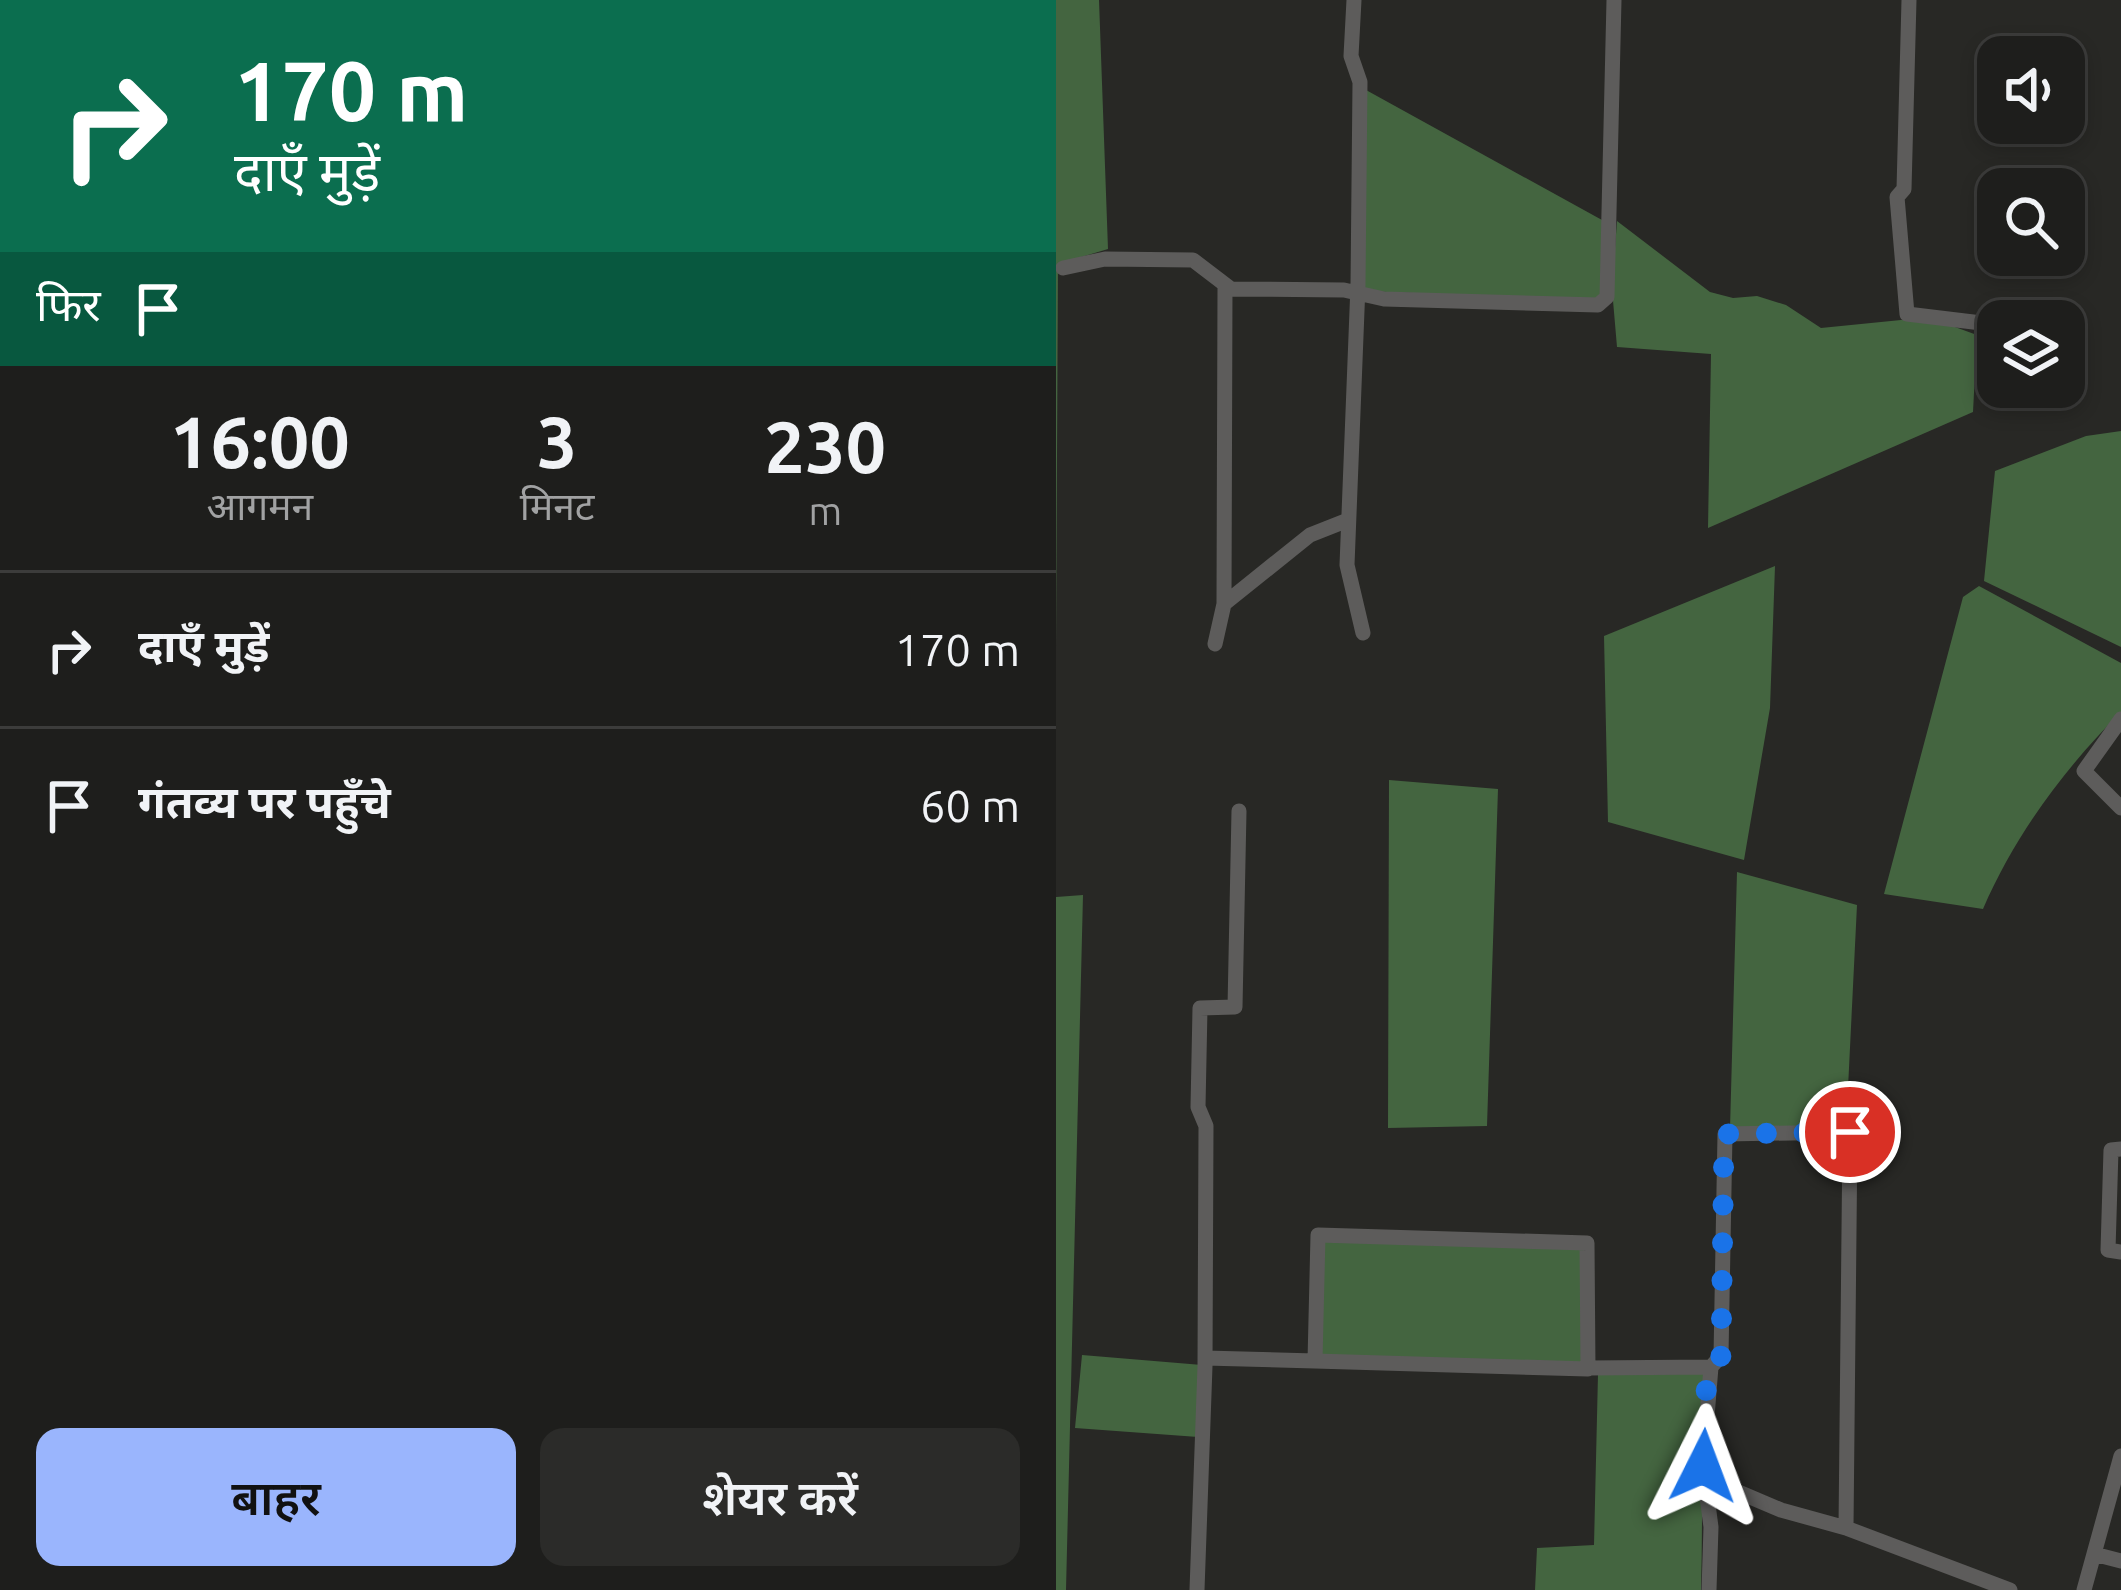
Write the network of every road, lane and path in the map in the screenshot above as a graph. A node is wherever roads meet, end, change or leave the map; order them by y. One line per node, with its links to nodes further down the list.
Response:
1 (1354, 0): 6 (street)
2 (1614, 0): 6 (street)
3 (1909, 0): 7 (street)
4 (1064, 268): 5 (street)
5 (1225, 287): 6 (street); 9 (street)
6 (1358, 293): 8 (street)
7 (1977, 322)
8 (1348, 520): 9 (street); 10 (street)
9 (1224, 604): 11 (street)
10 (1363, 633)
11 (1214, 644)
12 (2121, 719): 13 (street)
13 (2121, 808)
14 (1238, 811): 17 (street)
15 (2121, 1149): 16 (street)
16 (2121, 1252)
17 (1205, 1358): 18 (street); 26 (street)
18 (1315, 1361): 20 (street); 20 (street)
19 (1711, 1367): 20 (street); 22 (street); 23 (street)
20 (1588, 1368)
21 (2121, 1456): 24 (street)
22 (1704, 1484): 23 (street); 27 (street)
23 (1846, 1528): 28 (street)
24 (2095, 1554): 25 (street); 29 (street)
25 (2121, 1561)
26 (1197, 1590)
27 (1709, 1590)
28 (2010, 1590)
29 (2084, 1590)

